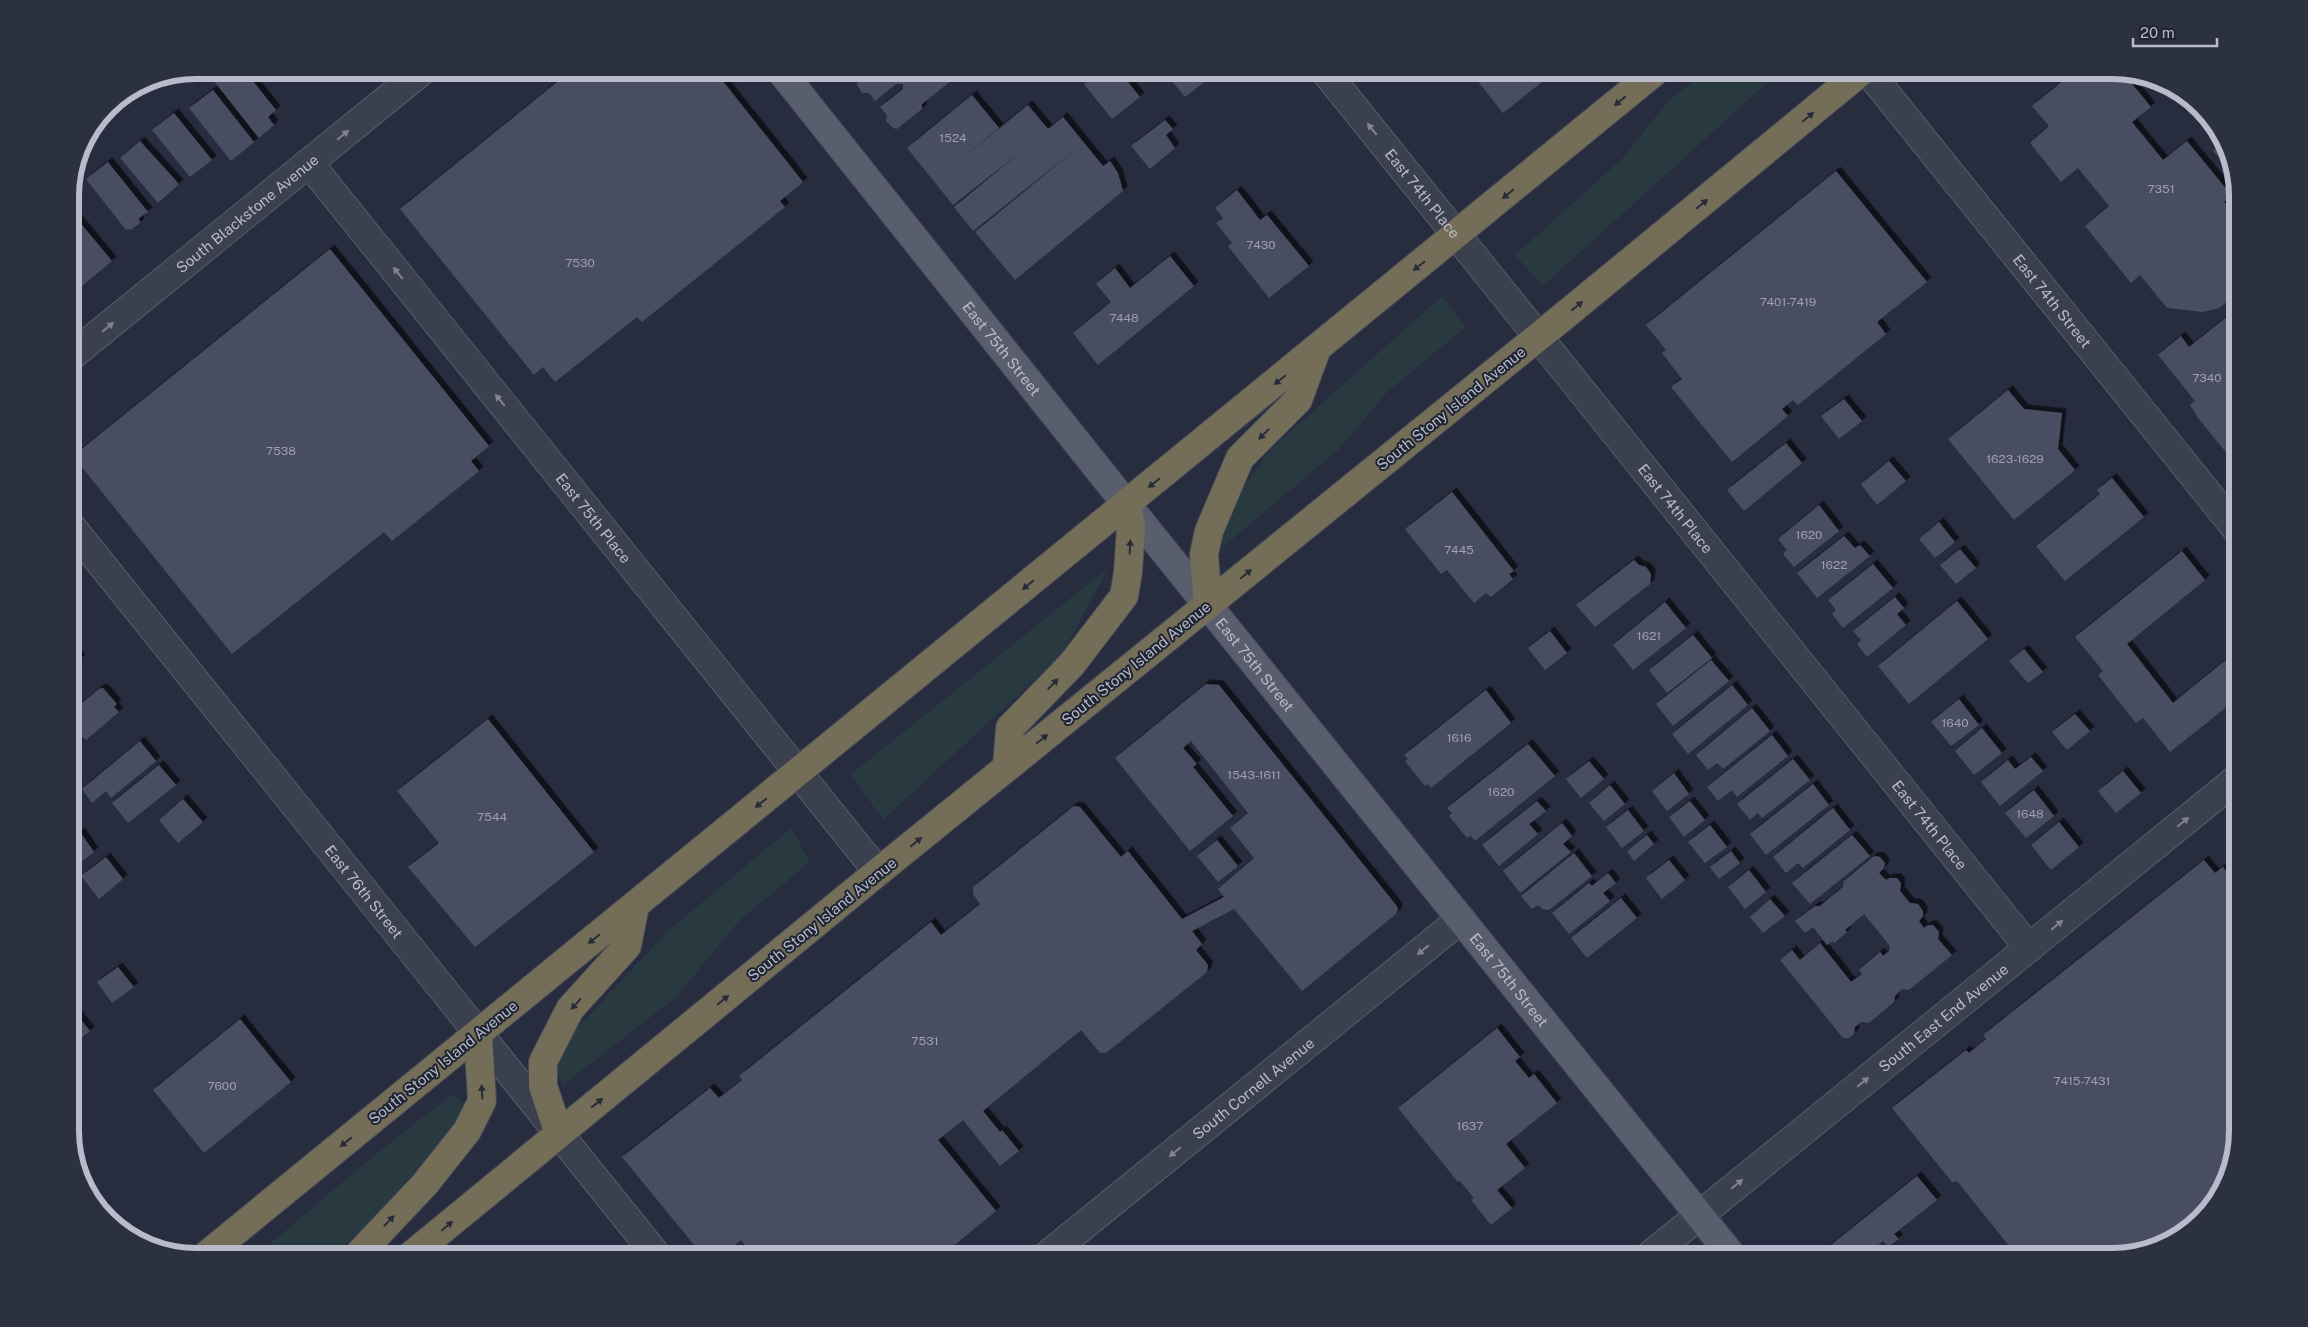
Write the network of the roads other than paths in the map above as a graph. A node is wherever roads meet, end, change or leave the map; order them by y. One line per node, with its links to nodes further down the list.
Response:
1 (412, 79): 7 (street, South Blackstone Avenue, one-way to 1)
2 (787, 79): 12 (main road, East 75th Street)
3 (1331, 79): 8 (street, East 74th Place, one-way to 3)
4 (1646, 79): 8 (highway, South Stony Island Avenue, one-way to 8)
5 (1854, 79): 9 (highway, South Stony Island Avenue, one-way to 5)
6 (1872, 79): 13 (street, East 74th Street)
7 (309, 163): 10 (street, South Blackstone Avenue, one-way to 7); 17 (street, East 75th Place, one-way to 7)
8 (1457, 236): 9 (street, East 74th Place); 11 (highway, South Stony Island Avenue, one-way to 11)
9 (1538, 337): 15 (highway, South Stony Island Avenue, one-way to 9); 22 (street, East 74th Place)
10 (79, 350)
11 (1316, 350): 12 (highway, South Stony Island Avenue, one-way to 12); 15 (highway, one-way to 15)
12 (1127, 505): 15 (main road, East 75th Street); 16 (highway, one-way to 12); 17 (highway, South Stony Island Avenue, one-way to 17)
13 (2229, 520)
14 (79, 536): 23 (street, East 76th Street)
15 (1208, 605): 16 (highway, South Stony Island Avenue, one-way to 15); 21 (main road, East 75th Street)
16 (1008, 767): 19 (highway, South Stony Island Avenue, one-way to 16)
17 (799, 772): 19 (street, East 75th Place); 20 (highway, South Stony Island Avenue, one-way to 20)
18 (2229, 785): 22 (street, South East End Avenue, one-way to 18)
19 (878, 872): 24 (highway, South Stony Island Avenue, one-way to 19)
20 (635, 906): 23 (highway, South Stony Island Avenue, one-way to 23); 24 (highway, one-way to 24)
21 (1461, 919): 25 (main road, East 75th Street); 30 (street, South Cornell Avenue, one-way to 30)
22 (2029, 948): 25 (street, South East End Avenue, one-way to 22)
23 (478, 1034): 24 (street, East 76th Street); 26 (highway, South Stony Island Avenue, one-way to 26); 27 (highway, one-way to 23)
24 (559, 1134): 28 (highway, South Stony Island Avenue, one-way to 24); 29 (street, East 76th Street)
25 (1699, 1215): 31 (street, South East End Avenue); 32 (main road, East 75th Street)
26 (215, 1248)
27 (365, 1248)
28 (420, 1248)
29 (651, 1248)
30 (1056, 1248)
31 (1659, 1248)
32 (1726, 1248)

